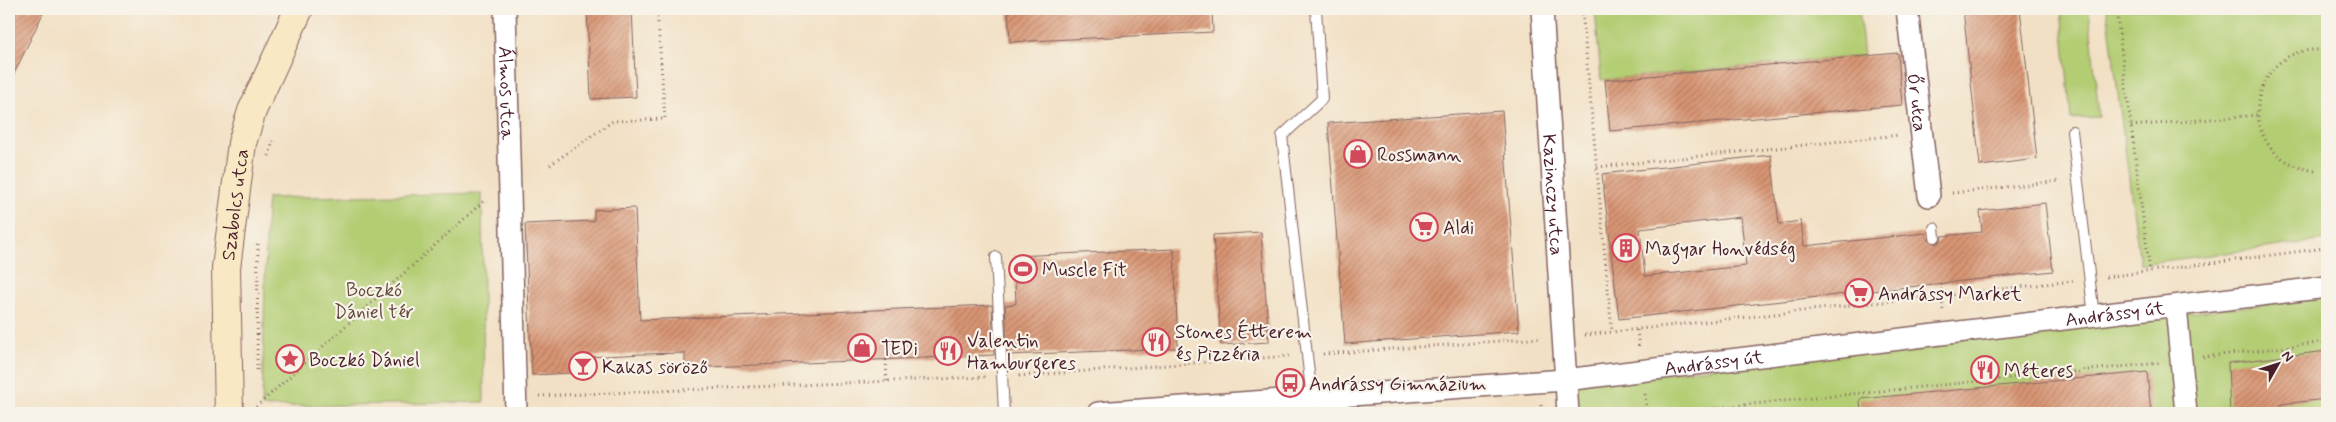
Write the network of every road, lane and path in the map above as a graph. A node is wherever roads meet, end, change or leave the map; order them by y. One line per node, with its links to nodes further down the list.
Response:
1 (299, 9): 45 (street, Szabolcs utca)
2 (505, 9): 19 (street, Álmos utca)
3 (657, 9): 16 (path)
4 (1316, 9): 33 (lane)
5 (1542, 9): 31 (street, Kazinczy utca)
6 (1582, 9): 17 (path)
7 (1907, 9): 13 (street, Őr utca)
8 (2116, 9): 11 (path)
9 (2327, 51): 10 (path)
10 (2257, 115): 11 (path); 18 (path)
11 (2131, 126): 25 (path)
12 (2072, 131): 20 (lane)
13 (1922, 133): 17 (path); 21 (street, Őr utca)
14 (274, 137): 15 (path, Szabolcs utca)
15 (267, 164)
16 (550, 165)
17 (1597, 167): 30 (path)
18 (2315, 171)
19 (510, 178): 42 (street, Álmos utca); 43 (path)
20 (2077, 179): 21 (path); 26 (lane)
21 (1929, 196)
22 (258, 240): 36 (path, Szabolcs utca)
23 (2325, 248): 25 (path)
24 (996, 257): 37 (lane)
25 (2150, 272): 26 (path)
26 (2089, 279): 29 (lane); 30 (path)
27 (2327, 287): 28 (street, Andrássy út)
28 (2176, 306): 29 (street, Andrássy út); 35 (street)
29 (2094, 316): 38 (street, Andrássy út)
30 (1612, 332): 31 (path)
31 (1562, 337): 33 (path); 38 (street, Kazinczy utca)
32 (2327, 342): 35 (path)
33 (1307, 355): 37 (path); 41 (lane)
34 (886, 360): 39 (path)
35 (2181, 360): 44 (path); 52 (street)
36 (257, 377)
37 (1002, 377): 39 (path); 47 (lane)
38 (1565, 380): 41 (street, Andrássy út); 49 (street, Kazinczy utca)
39 (887, 381): 42 (path)
40 (257, 397): 43 (path)
41 (1312, 398): 48 (street, Andrássy út)
42 (516, 405)
43 (256, 407): 46 (path)
44 (1727, 407): 50 (path); 51 (path)
45 (229, 413)
46 (256, 413)
47 (1004, 413)
48 (1098, 413)
49 (1568, 413)
50 (1665, 413)
51 (1727, 413)
52 (2186, 413)

